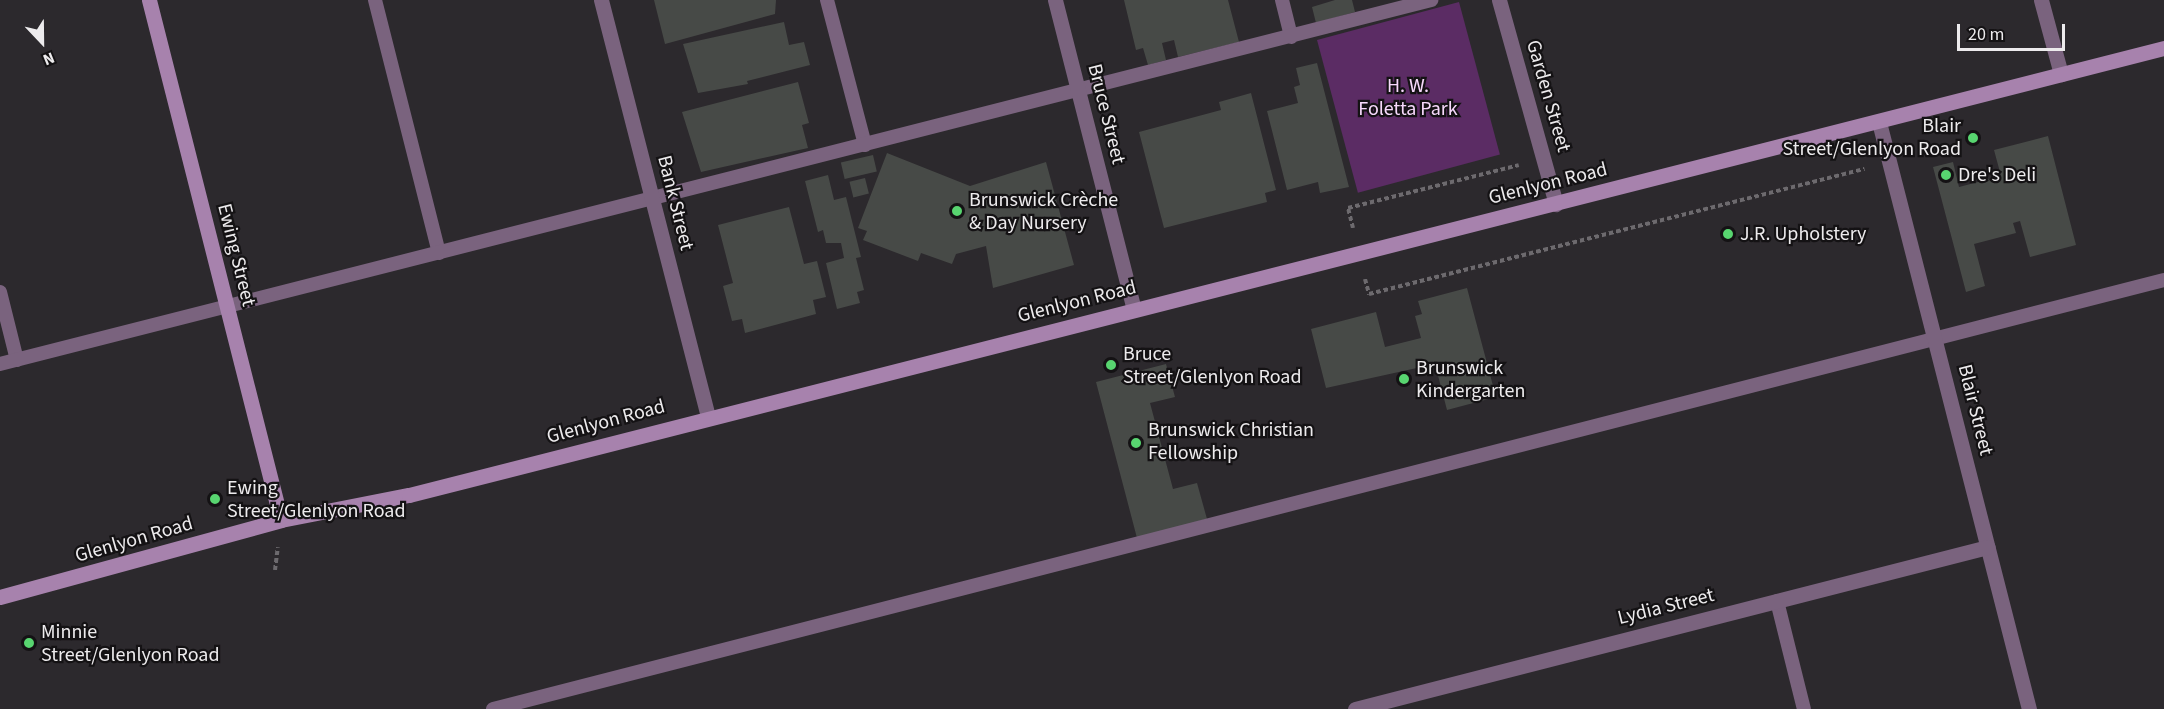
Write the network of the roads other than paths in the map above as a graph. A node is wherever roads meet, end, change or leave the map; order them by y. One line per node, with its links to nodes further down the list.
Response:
1 (149, 0): 21 (street, Ewing Street)
2 (375, 0): 18 (lane)
3 (601, 0): 16 (street, Bank Street)
4 (827, 0): 15 (lane)
5 (1055, 0): 13 (street, Bruce Street)
6 (1282, 0): 10 (lane)
7 (1431, 0): 10 (lane)
8 (1499, 0): 17 (street, Garden Street)
9 (2041, 0): 12 (street)
10 (1291, 37): 13 (lane)
11 (2164, 48): 12 (street, Glenlyon Road)
12 (2061, 74): 14 (street, Glenlyon Road)
13 (1078, 91): 15 (lane); 22 (street, Bruce Street)
14 (1879, 122): 17 (street, Glenlyon Road); 23 (street, Blair Street)
15 (865, 145): 16 (lane)
16 (652, 199): 18 (lane); 26 (street, Bank Street)
17 (1556, 204): 22 (street, Glenlyon Road)
18 (439, 253): 21 (lane)
19 (2164, 280): 23 (lane)
20 (0, 292): 24 (lane)
21 (227, 308): 24 (lane); 27 (street, Ewing Street)
22 (1134, 309): 26 (street, Glenlyon Road)
23 (1935, 339): 28 (street, Blair Street); 31 (lane)
24 (17, 360): 25 (lane)
25 (0, 364)
26 (708, 417): 27 (street, Glenlyon Road)
27 (281, 520): 29 (street, Glenlyon Road)
28 (1988, 547): 30 (street, Lydia Street); 34 (street, Blair Street)
29 (0, 597)
30 (1777, 601): 32 (street, Lydia Street); 33 (lane)
31 (493, 709)
32 (1355, 709)
33 (1804, 709)
34 (2029, 709)

